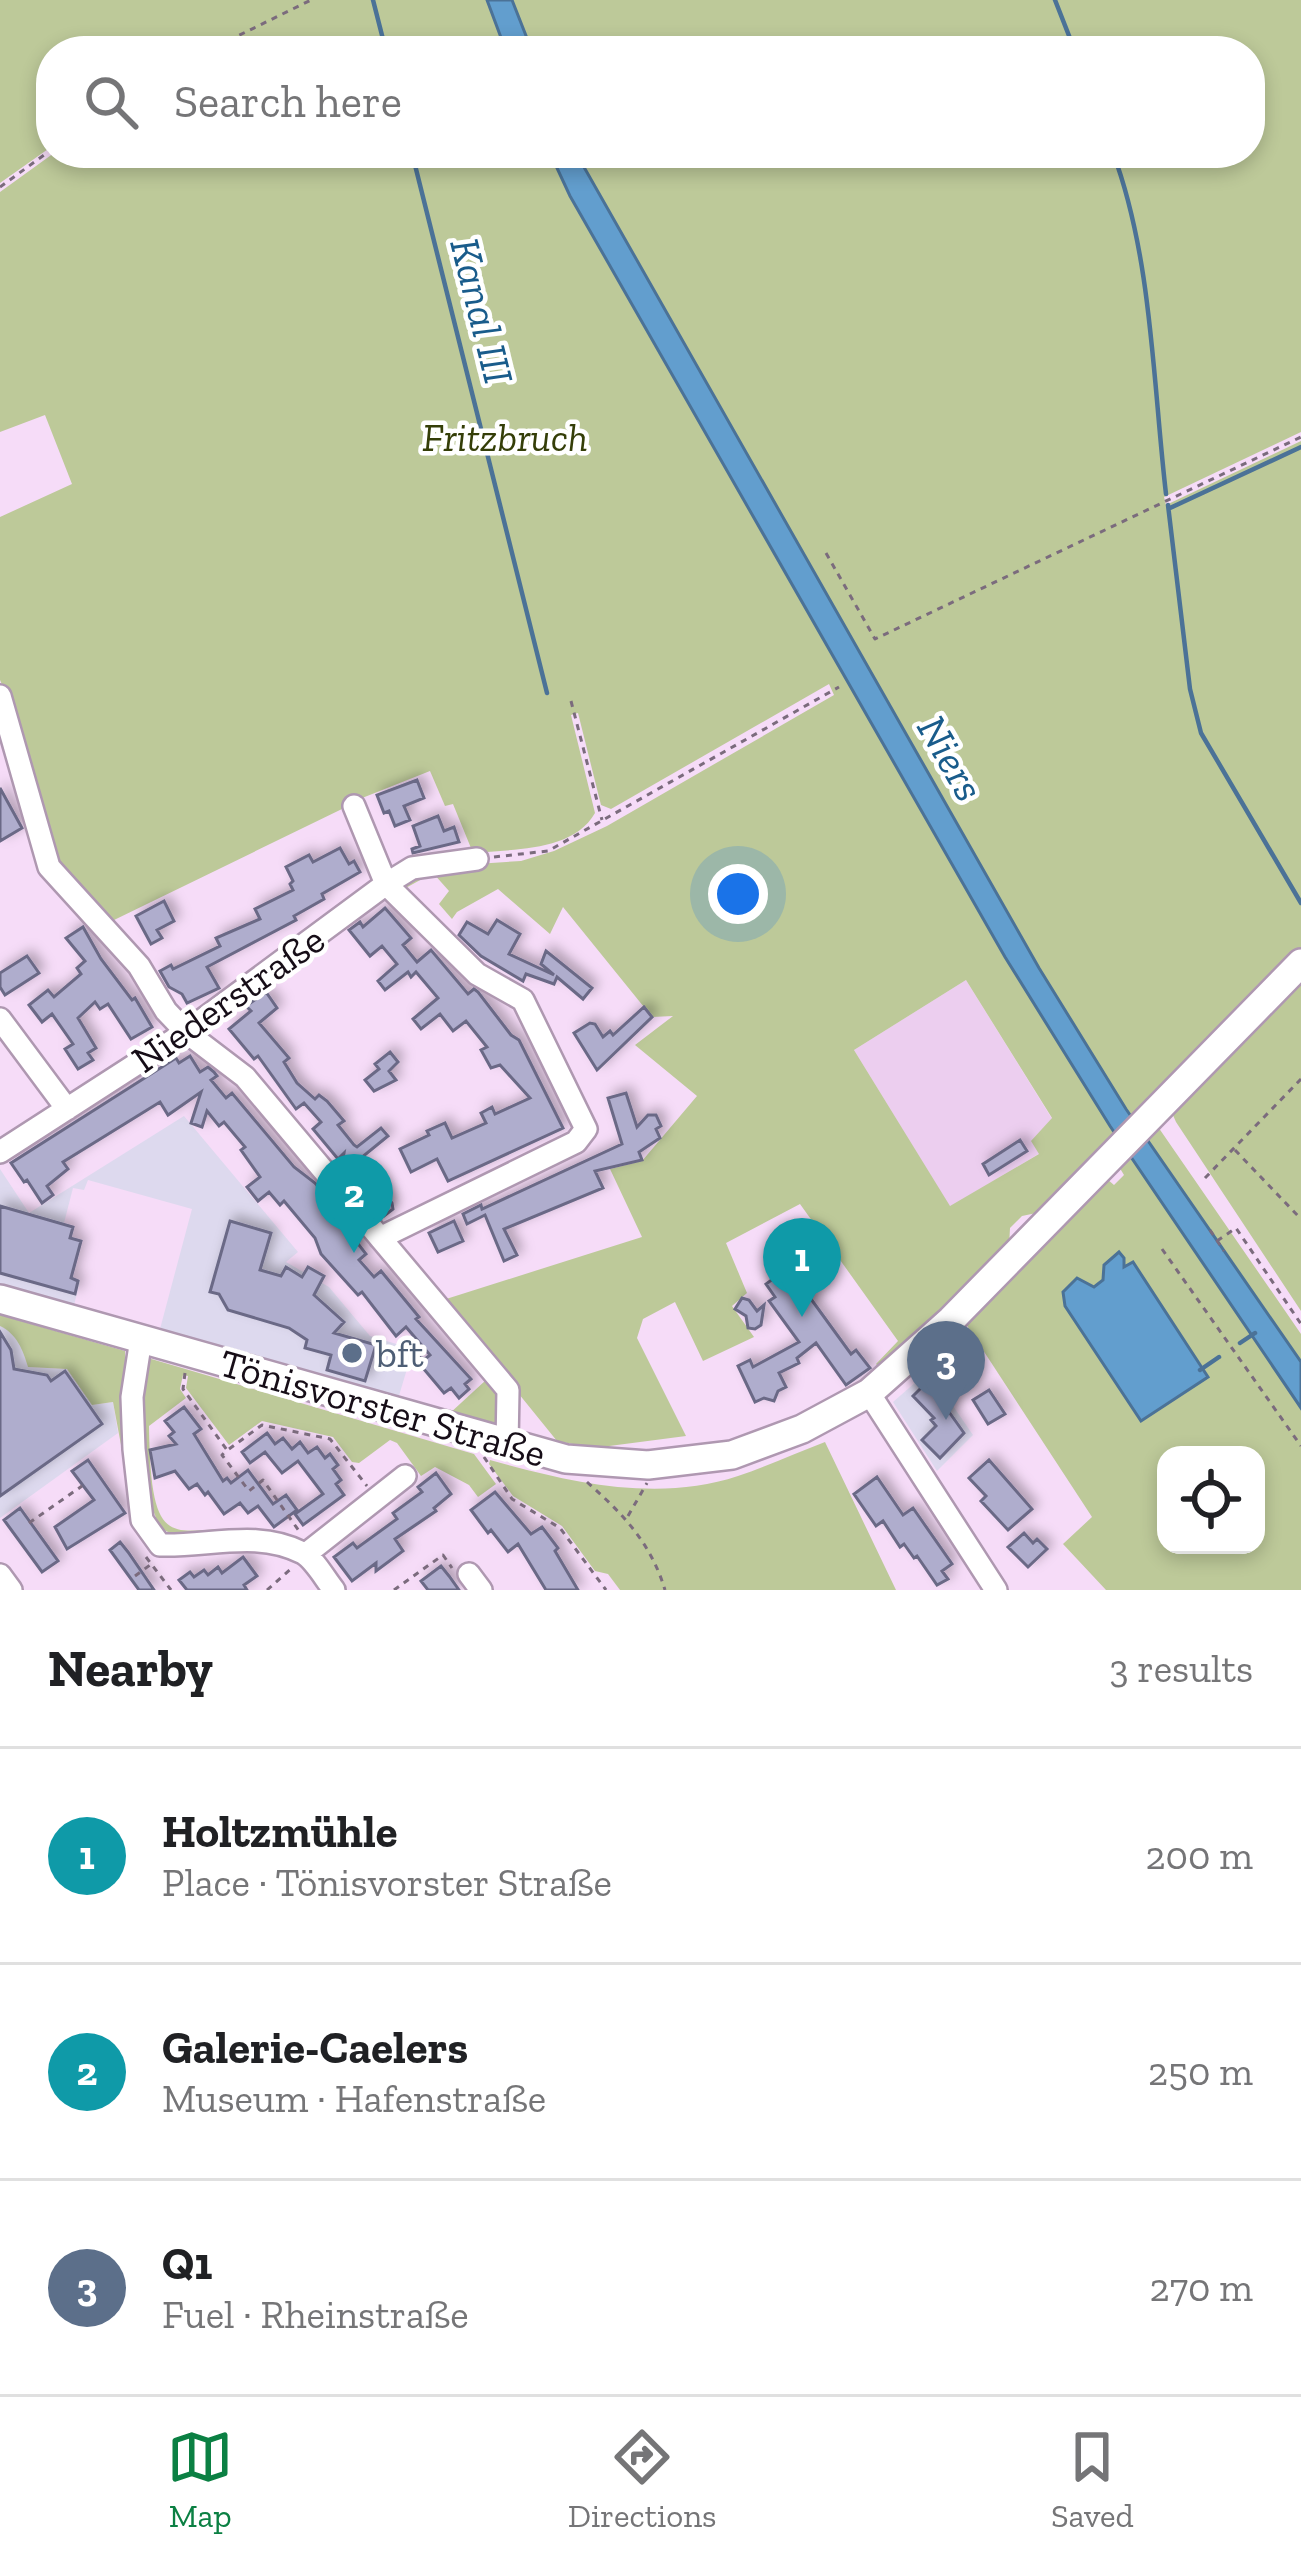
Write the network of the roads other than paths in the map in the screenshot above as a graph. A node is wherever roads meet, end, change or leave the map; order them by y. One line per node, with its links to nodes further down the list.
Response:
1 (0, 696): 7 (street)
2 (354, 806): 4 (street)
3 (477, 859): 4 (street, Niederstraße)
4 (386, 884): 7 (street, Niederstraße); 10 (street)
5 (1301, 963): 13 (main road, Tönisvorster Straße)
6 (0, 1019): 8 (street)
7 (185, 1032): 8 (street, Niederstraße); 10 (street)
8 (67, 1109): 9 (street, Niederstraße)
9 (0, 1152)
10 (380, 1238): 14 (street)
11 (0, 1299): 12 (main road, Tönisvorster Straße)
12 (140, 1339): 14 (main road, Tönisvorster Straße); 16 (street)
13 (869, 1393): 14 (main road, Tönisvorster Straße); 20 (street)
14 (507, 1445)
15 (405, 1476): 16 (street)
16 (309, 1552): 19 (street)
17 (0, 1575): 18 (street)
18 (11, 1590)
19 (334, 1590)
20 (996, 1590)

